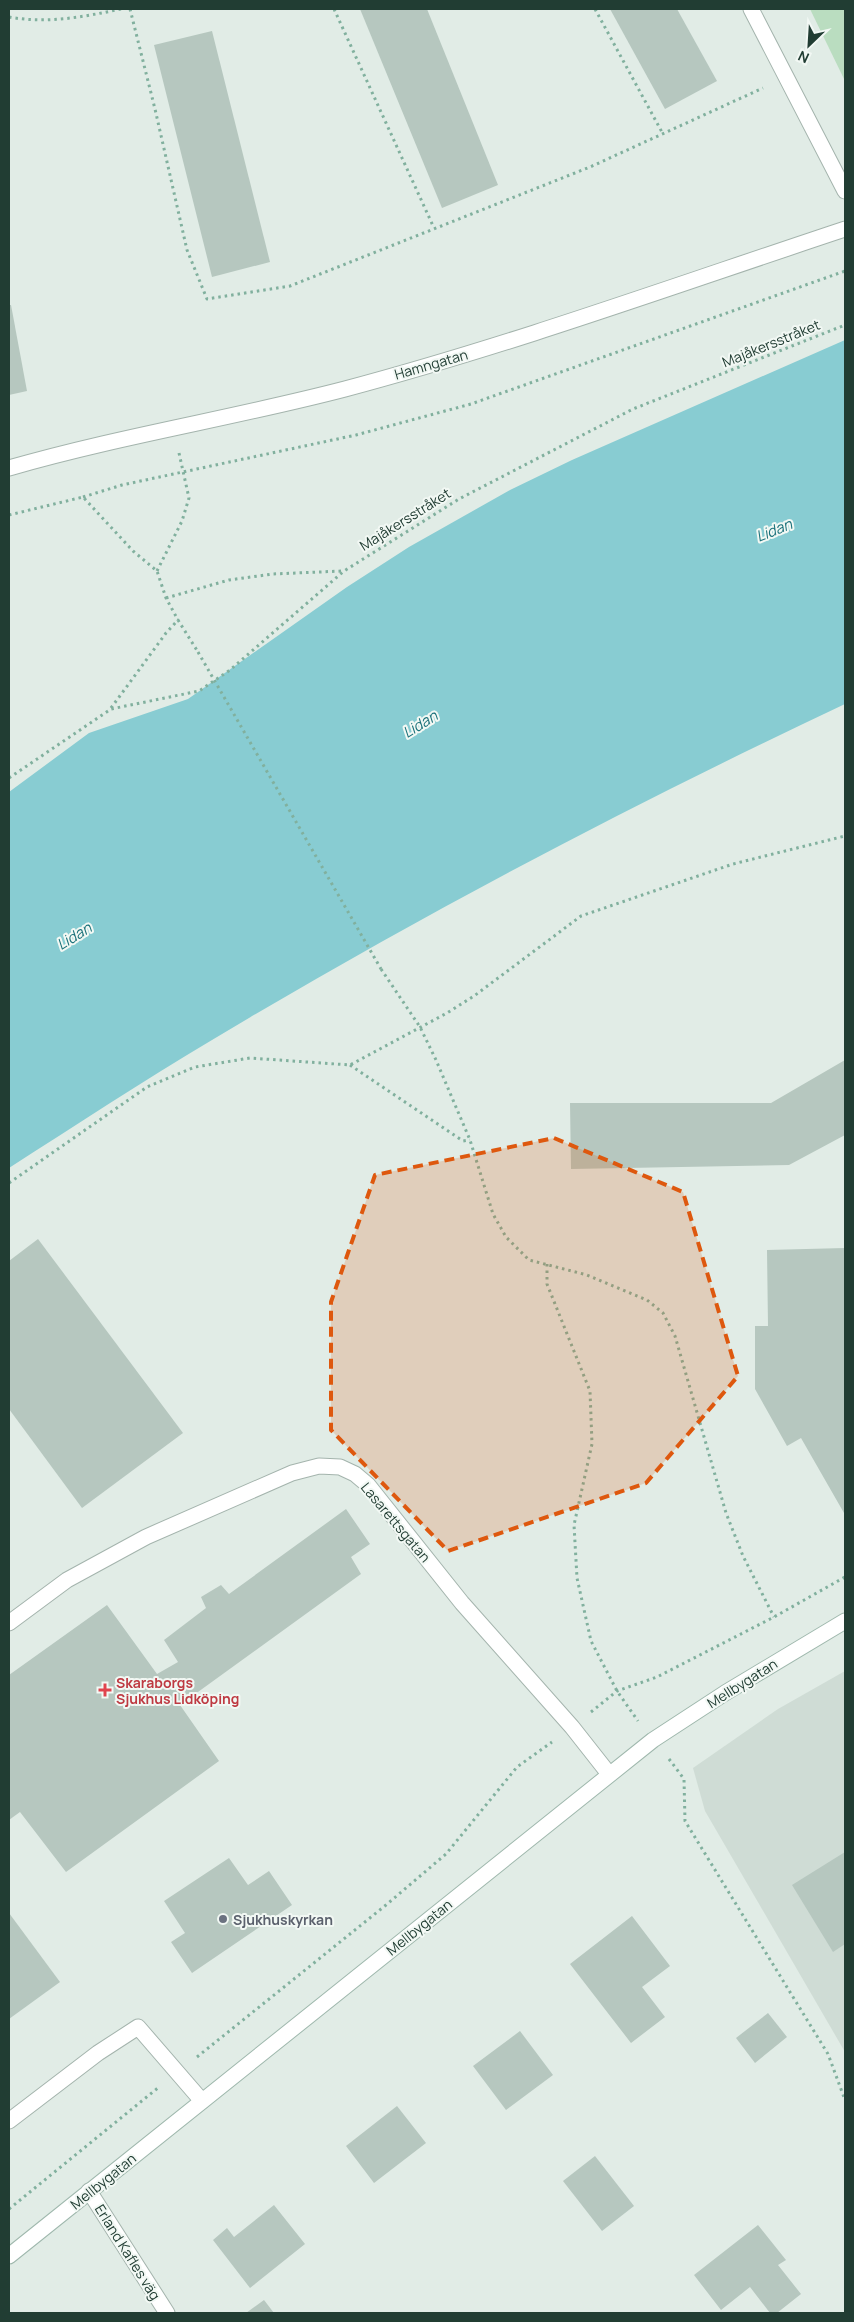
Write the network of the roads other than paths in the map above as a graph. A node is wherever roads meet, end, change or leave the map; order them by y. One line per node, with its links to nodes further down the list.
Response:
1 (751, 9): 2 (street)
2 (845, 191)
3 (845, 229): 4 (street, Hamngatan)
4 (9, 468)
5 (845, 1621): 7 (street, Mellbygatan)
6 (9, 1623): 7 (street, Lasarettsgatan)
7 (609, 1774): 8 (street, Mellbygatan)
8 (202, 2101): 9 (street); 10 (street, Mellbygatan)
9 (9, 2121)
10 (89, 2191): 11 (street, Mellbygatan); 12 (street, Erland Kafles väg)
11 (9, 2256)
12 (167, 2313)

